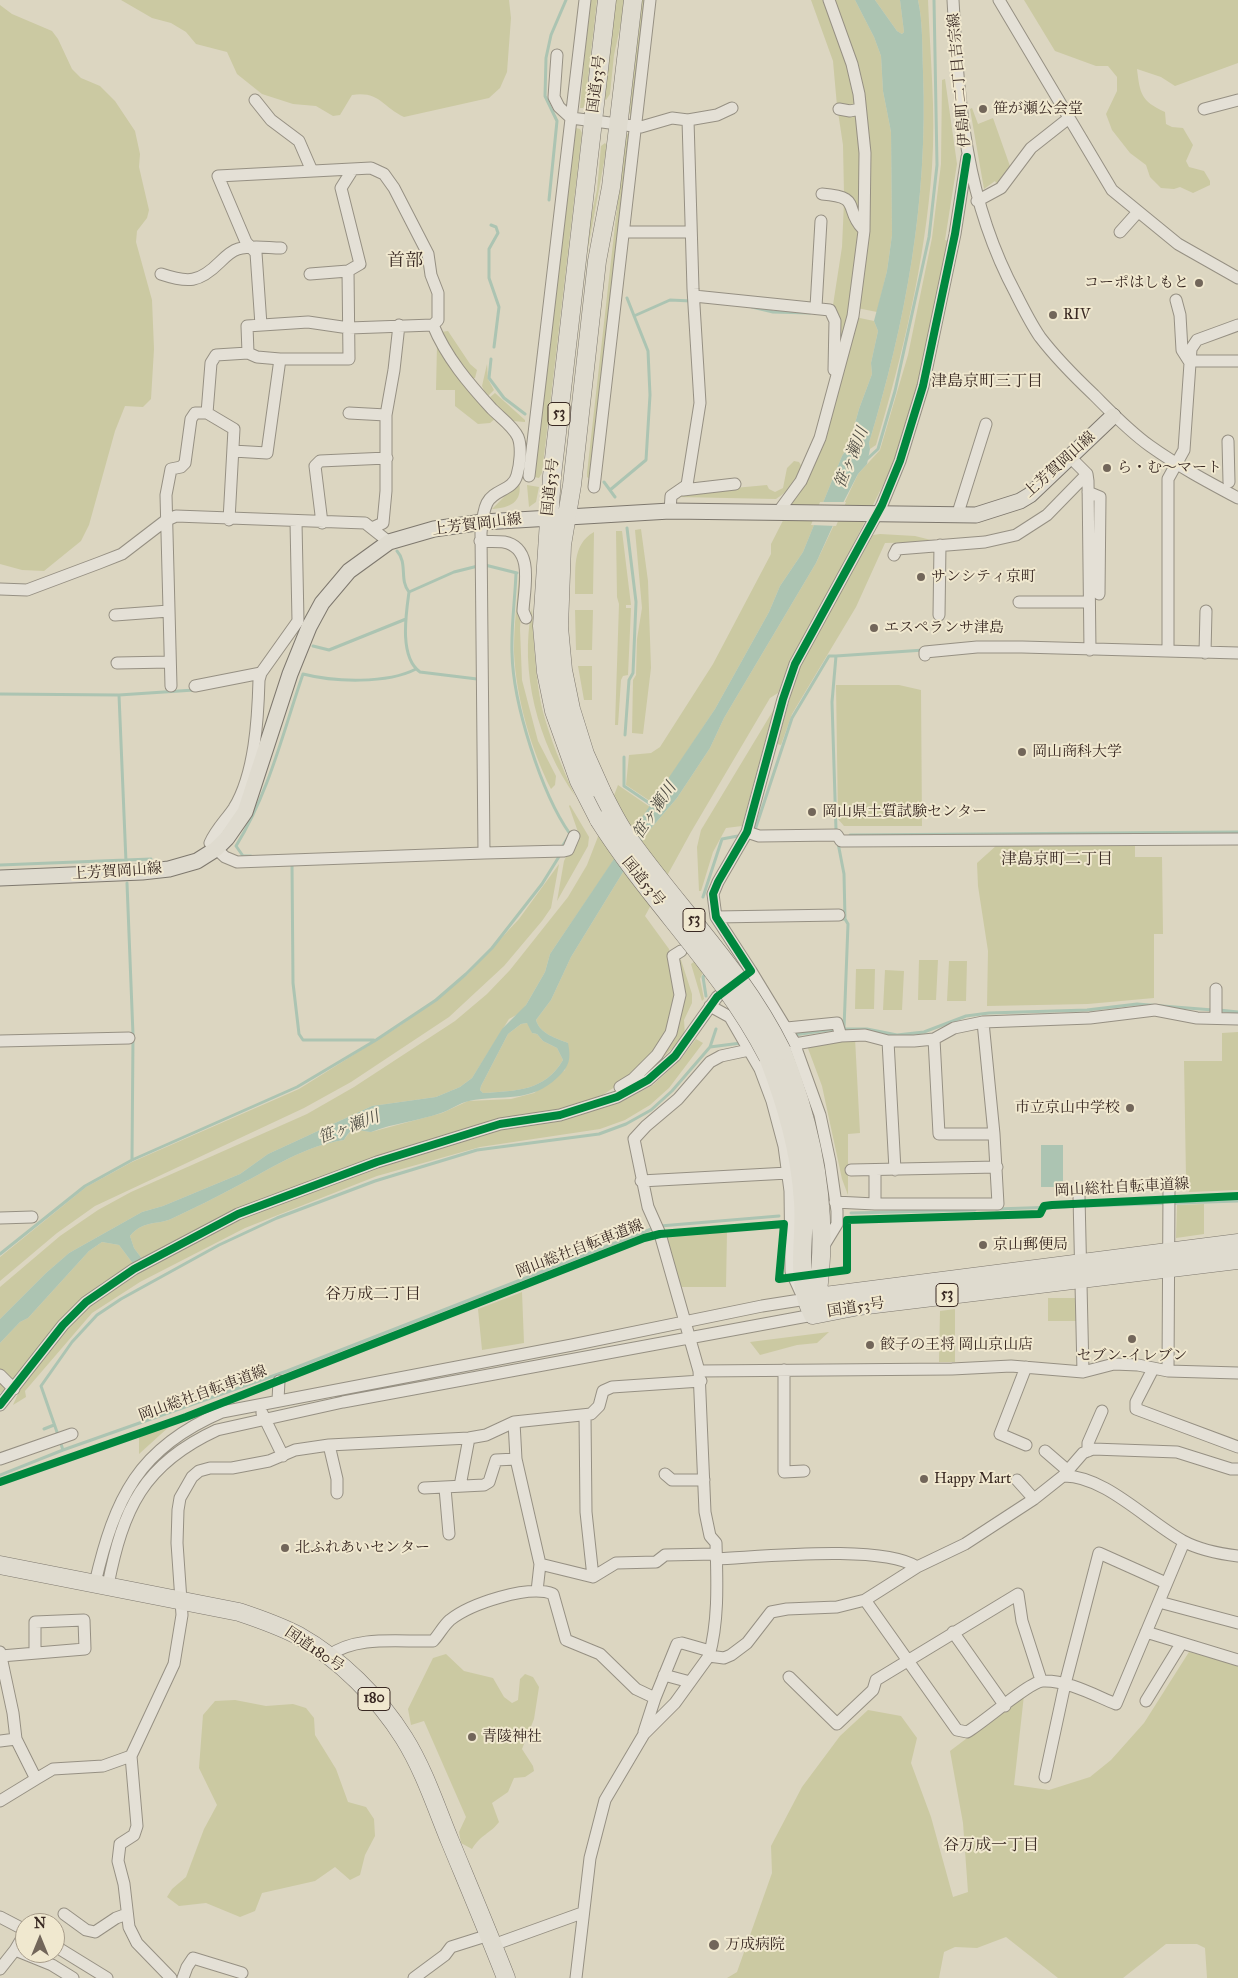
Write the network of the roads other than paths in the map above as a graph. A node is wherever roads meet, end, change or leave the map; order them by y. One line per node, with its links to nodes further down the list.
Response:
1 (585, 0): 15 (street)
2 (607, 0): 18 (highway, 国道53号 / 53)
3 (633, 0): 19 (highway, 国道53号 / 53)
4 (650, 0): 19 (street)
5 (829, 0): 13 (street)
6 (953, 0): 20 (street, 伊島町二丁目吉宗線)
7 (999, 0): 16 (street)
8 (557, 54): 15 (street)
9 (255, 100): 22 (street)
10 (1238, 100): 14 (street)
11 (732, 108): 17 (street)
12 (839, 109): 13 (street)
13 (860, 109): 27 (street)
14 (1204, 109)
15 (571, 118): 18 (street); 55 (street)
16 (1070, 118): 24 (street); 25 (street)
17 (688, 120): 19 (street); 29 (street)
18 (592, 122): 19 (street); 75 (highway, 国道53号 / 53)
19 (627, 126): 28 (street); 73 (highway, 国道53号 / 53)
20 (967, 157): 24 (street, 伊島町二丁目吉宗線); 72 (street)
21 (353, 169): 22 (street); 33 (street); 43 (street)
22 (312, 171): 31 (street)
23 (822, 194): 27 (street)
24 (977, 201): 53 (street, 伊島町二丁目吉宗線)
25 (1137, 213): 30 (street); 36 (street)
26 (821, 221): 39 (street)
27 (864, 231): 49 (street)
28 (624, 232): 29 (street); 66 (street)
29 (691, 232): 37 (street)
30 (1120, 232)
31 (252, 248): 32 (street); 34 (street); 41 (street)
32 (281, 248)
33 (348, 271): 35 (street); 44 (street)
34 (161, 274)
35 (310, 274)
36 (1238, 278)
37 (695, 299): 39 (street); 67 (street)
38 (1176, 300): 47 (street)
39 (816, 307): 49 (street)
40 (1238, 324): 47 (street)
41 (261, 325): 44 (street); 45 (street)
42 (399, 325): 43 (street); 44 (street); 52 (street)
43 (433, 325): 56 (street)
44 (349, 328): 46 (street)
45 (248, 353): 46 (street); 50 (street)
46 (280, 359): 58 (street)
47 (1189, 360): 48 (street); 61 (street)
48 (1238, 361)
49 (834, 390): 71 (street)
50 (207, 413): 58 (street); 77 (street)
51 (349, 414): 52 (street)
52 (386, 415): 59 (street)
53 (1113, 416): 60 (main road, 上芳賀岡山線); 61 (street, 伊島町二丁目吉宗線)
54 (986, 424): 74 (street)
55 (534, 427): 56 (street); 63 (street)
56 (512, 429): 79 (street)
57 (1228, 441): 65 (street)
58 (233, 451): 76 (street)
59 (387, 458): 80 (street); 81 (street)
60 (1070, 458): 62 (street); 74 (main road, 上芳賀岡山線)
61 (1177, 464): 65 (street, 伊島町二丁目吉宗線); 96 (street)
62 (1087, 474): 68 (street); 84 (street)
63 (529, 476)
64 (735, 484): 67 (street)
65 (1230, 484): 69 (street, 伊島町二丁目吉宗線)
66 (594, 487)
67 (683, 490): 70 (street)
68 (1088, 492): 87 (street); 89 (street)
69 (1238, 498)
70 (670, 511): 71 (main road, 上芳賀岡山線); 73 (main road, 上芳賀岡山線)
71 (782, 512): 72 (main road, 上芳賀岡山線)
72 (874, 514): 74 (main road, 上芳賀岡山線); 105 (street)
73 (566, 516): 75 (main road, 上芳賀岡山線); 125 (highway, 国道53号 / 53, bridge)
74 (957, 516)
75 (548, 517): 79 (main road, 上芳賀岡山線); 125 (highway, 国道53号 / 53, bridge)
76 (229, 520): 77 (street); 78 (street)
77 (165, 521): 86 (street); 90 (street)
78 (296, 522): 80 (street); 102 (street)
79 (482, 522): 82 (street); 83 (main road, 上芳賀岡山線)
80 (322, 523): 81 (street)
81 (372, 528): 83 (street)
82 (480, 541): 94 (street); 109 (street)
83 (389, 542): 108 (main road, 上芳賀岡山線)
84 (940, 545): 85 (street); 93 (street)
85 (894, 555)
86 (0, 589)
87 (1099, 594)
88 (1019, 602): 89 (street)
89 (1089, 602): 95 (street)
90 (169, 612): 92 (street); 100 (street)
91 (1206, 612): 97 (street)
92 (115, 614)
93 (939, 615)
94 (526, 618)
95 (1090, 650): 96 (street); 99 (street)
96 (1168, 650): 97 (street)
97 (1206, 653): 98 (street)
98 (1238, 654)
99 (925, 655)
100 (170, 662): 101 (street); 103 (street)
101 (117, 663)
102 (261, 674): 104 (street); 108 (street)
103 (171, 686)
104 (195, 686)
105 (747, 832): 107 (street); 112 (street)
106 (574, 836): 109 (street)
107 (1238, 838)
108 (216, 849): 109 (street); 110 (main road, 上芳賀岡山線)
109 (484, 849)
110 (0, 878)
111 (839, 915): 112 (street)
112 (716, 917): 114 (street)
113 (681, 951): 127 (street)
114 (751, 971): 116 (street); 125 (street)
115 (1216, 989): 117 (street)
116 (710, 1006): 126 (street); 127 (street)
117 (1216, 1013): 118 (street); 119 (street)
118 (1238, 1019)
119 (983, 1022): 122 (street); 128 (street)
120 (840, 1032): 124 (street); 125 (street); 125 (street)
121 (129, 1038): 123 (street)
122 (934, 1038): 124 (street); 128 (street)
123 (0, 1041)
124 (888, 1041): 132 (street)
125 (786, 1042): 136 (street); 142 (highway, 国道53号 / 53); 149 (highway, 国道53号 / 53)
126 (746, 1045): 133 (street); 134 (street)
127 (616, 1097): 161 (street)
128 (994, 1134): 129 (street)
129 (997, 1167): 132 (street); 138 (street)
130 (851, 1170): 131 (street)
131 (876, 1170): 132 (street); 138 (street)
132 (895, 1170)
133 (788, 1173): 134 (street); 149 (street)
134 (642, 1182): 150 (street)
135 (1169, 1198): 143 (street)
136 (835, 1202): 138 (street); 142 (street)
137 (1079, 1203): 146 (street)
138 (875, 1204)
139 (32, 1217): 140 (street)
140 (0, 1218)
141 (1238, 1243): 143 (highway, 国道53号 / 53)
142 (821, 1250): 147 (highway, 国道53号 / 53)
143 (1170, 1250): 145 (street); 146 (highway, 国道53号 / 53)
144 (1238, 1260): 145 (highway, 国道53号 / 53)
145 (1169, 1269): 146 (highway, 国道53号 / 53); 155 (street)
146 (1081, 1271): 148 (highway, 国道53号 / 53); 149 (highway, 国道53号 / 53); 156 (street)
147 (821, 1273): 148 (highway); 149 (highway, 53)
148 (846, 1293): 149 (highway, 53)
149 (812, 1304): 150 (street); 151 (street)
150 (685, 1322): 151 (street); 162 (street)
151 (690, 1337): 159 (street); 167 (street)
152 (1026, 1367): 154 (street); 156 (street); 172 (street)
153 (1153, 1369): 155 (street); 156 (street); 173 (street)
154 (784, 1370): 159 (street); 180 (street)
155 (1168, 1371): 157 (street)
156 (1083, 1372)
157 (1238, 1373)
158 (0, 1375): 161 (street)
159 (700, 1376): 166 (street); 183 (street)
160 (278, 1381): 162 (street)
161 (12, 1387): 164 (street)
162 (278, 1400): 163 (street)
163 (260, 1404): 167 (street); 199 (street)
164 (0, 1405)
165 (1102, 1411): 175 (street)
166 (585, 1416): 168 (street); 197 (street)
167 (264, 1419): 176 (street); 199 (street)
168 (514, 1422): 170 (street); 178 (street)
169 (69, 1435): 177 (street)
170 (469, 1438): 171 (street); 185 (street)
171 (328, 1445): 176 (street); 188 (street)
172 (1026, 1445)
173 (1238, 1447)
174 (1045, 1451): 181 (street)
175 (1088, 1451): 179 (street); 181 (street)
176 (283, 1456): 202 (street)
177 (0, 1459)
178 (516, 1459): 185 (street); 194 (street)
179 (1238, 1469)
180 (804, 1471)
181 (1065, 1473): 189 (street); 191 (street)
182 (665, 1474): 183 (street)
183 (704, 1480): 192 (street)
184 (1016, 1480): 189 (street)
185 (460, 1486): 187 (street)
186 (424, 1488): 187 (street)
187 (445, 1488): 190 (street)
188 (337, 1492)
189 (1034, 1498): 196 (street)
190 (449, 1534)
191 (1184, 1542): 193 (street); 198 (street)
192 (716, 1556): 196 (street); 197 (street); 209 (street)
193 (1238, 1556)
194 (540, 1564): 197 (street); 200 (street)
195 (0, 1565): 199 (highway, 国道180号 / 180)
196 (917, 1567): 201 (street)
197 (593, 1577)
198 (1166, 1583): 203 (street); 218 (street)
199 (101, 1584): 202 (highway, 国道180号 / 180)
200 (537, 1591): 210 (street); 219 (street)
201 (865, 1600): 209 (street); 213 (street)
202 (181, 1601): 210 (highway, 国道180号 / 180); 225 (street)
203 (1160, 1602): 204 (street); 206 (street)
204 (1238, 1623)
205 (953, 1632): 213 (street); 216 (street); 221 (street)
206 (1146, 1632): 207 (street); 218 (street)
207 (1180, 1644): 212 (street); 220 (street)
208 (35, 1652): 208 (street); 211 (street)
209 (710, 1653): 214 (street); 217 (street)
210 (328, 1656): 234 (highway, 国道180号 / 180)
211 (1, 1659): 223 (street)
212 (1238, 1660)
213 (906, 1661): 215 (street); 221 (street)
214 (664, 1675): 217 (street); 219 (street)
215 (789, 1677)
216 (1041, 1680): 218 (street); 221 (street)
217 (690, 1682): 222 (street)
218 (1065, 1684): 226 (street)
219 (655, 1698): 222 (street)
220 (1146, 1701)
221 (1005, 1706)
222 (644, 1734): 229 (street)
223 (16, 1739): 224 (street); 227 (street)
224 (0, 1741)
225 (131, 1756): 227 (street); 230 (street)
226 (1045, 1777)
227 (36, 1779): 228 (street)
228 (0, 1801)
229 (582, 1913): 234 (street); 245 (street)
230 (127, 1914): 231 (street); 241 (street)
231 (65, 1915)
232 (0, 1917): 233 (street)
233 (15, 1926)
234 (491, 1940): 243 (street); 244 (highway, 国道180号 / 180)
235 (65, 1952): 240 (street)
236 (8, 1954): 237 (street); 239 (street)
237 (0, 1969)
238 (242, 1973): 242 (street)
239 (73, 1978)
240 (107, 1978)
241 (171, 1978)
242 (182, 1978)
243 (414, 1978)
244 (506, 1978)
245 (576, 1978)

